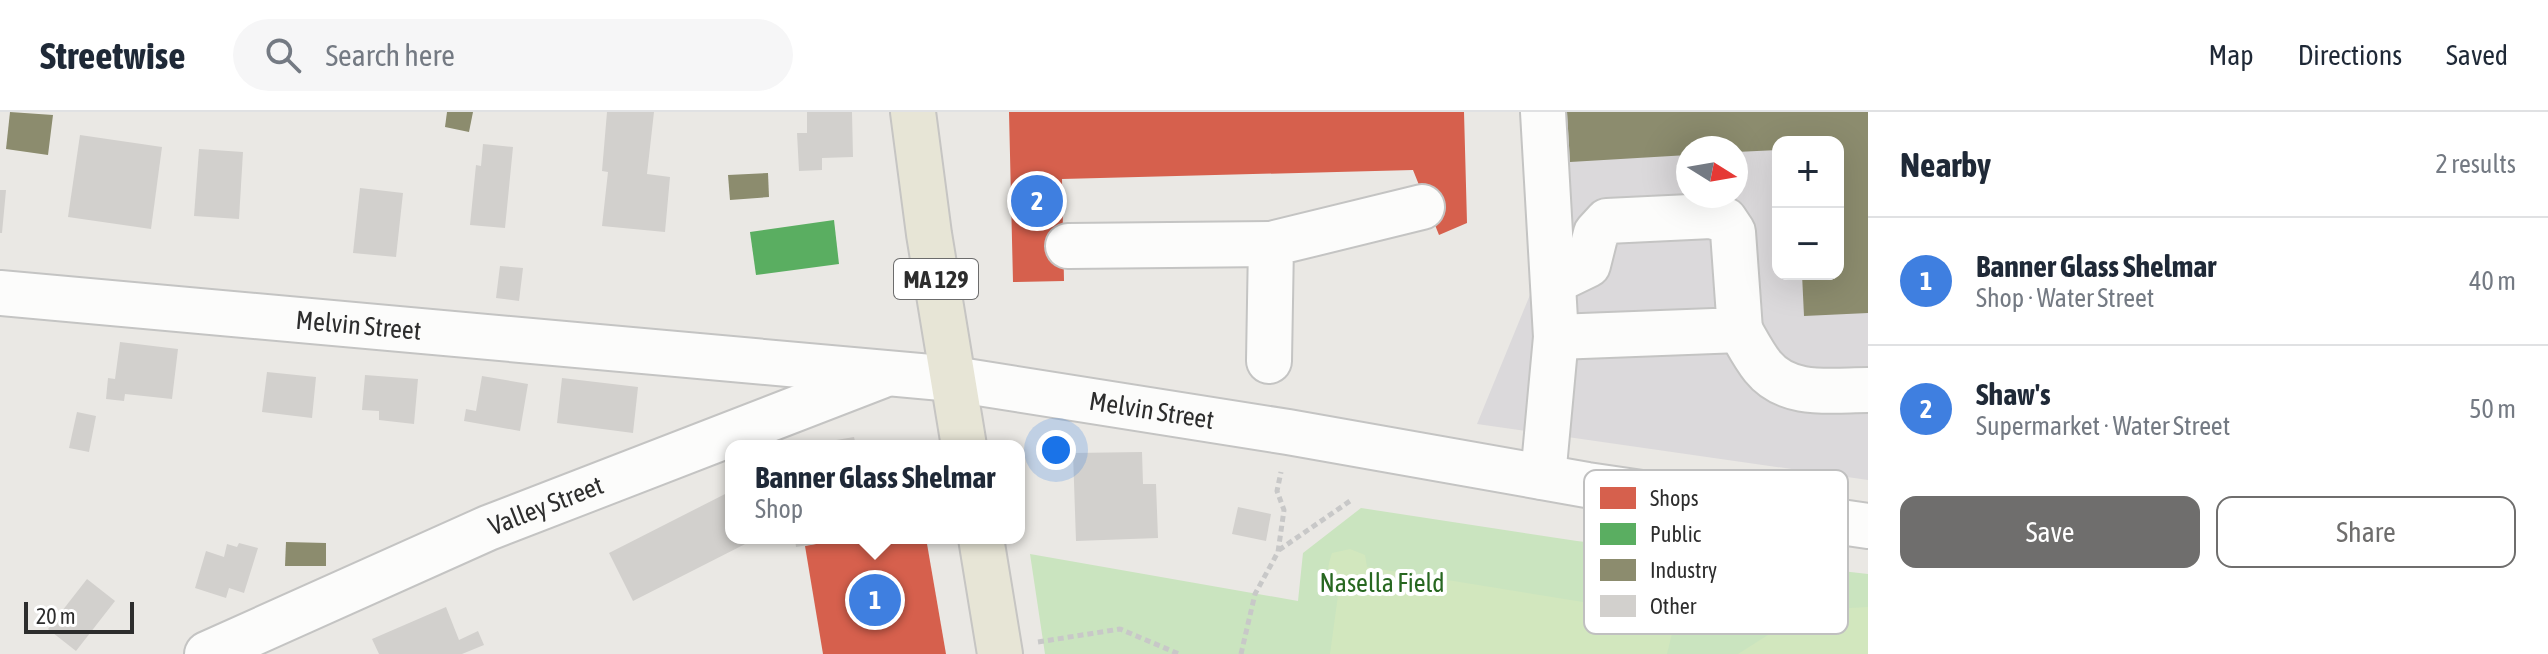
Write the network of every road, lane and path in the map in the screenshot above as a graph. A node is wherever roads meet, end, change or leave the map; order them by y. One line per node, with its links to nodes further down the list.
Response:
1 (913, 112): 13 (main road, MA 129)
2 (1543, 112): 6 (street)
3 (1422, 207): 4 (street)
4 (1271, 244): 5 (street); 11 (street)
5 (1068, 246)
6 (1555, 281): 8 (street); 9 (street)
7 (0, 293): 10 (street, Melvin Street)
8 (1740, 330): 9 (street); 14 (street)
9 (1556, 337): 18 (street)
10 (715, 356): 12 (street, Melvin Street); 15 (street, Melvin Street)
11 (1269, 361)
12 (890, 373): 13 (street, Melvin Street); 15 (street, Valley Street)
13 (953, 379): 16 (street, Melvin Street); 17 (main road, MA 129)
14 (1868, 390)
15 (765, 419): 26 (street, Valley Street)
16 (1288, 432): 18 (street, Melvin Street); 24 (path)
17 (963, 440)
18 (1543, 477): 19 (street, Melvin Street)
19 (1584, 484)
20 (1350, 501): 24 (path)
21 (1848, 523): 22 (street, Melvin Street)
22 (1868, 526)
23 (983, 544): 25 (main road)
24 (1279, 551): 28 (path)
25 (1019, 648): 27 (path)
26 (207, 654)
27 (1179, 654)
28 (1241, 654)

